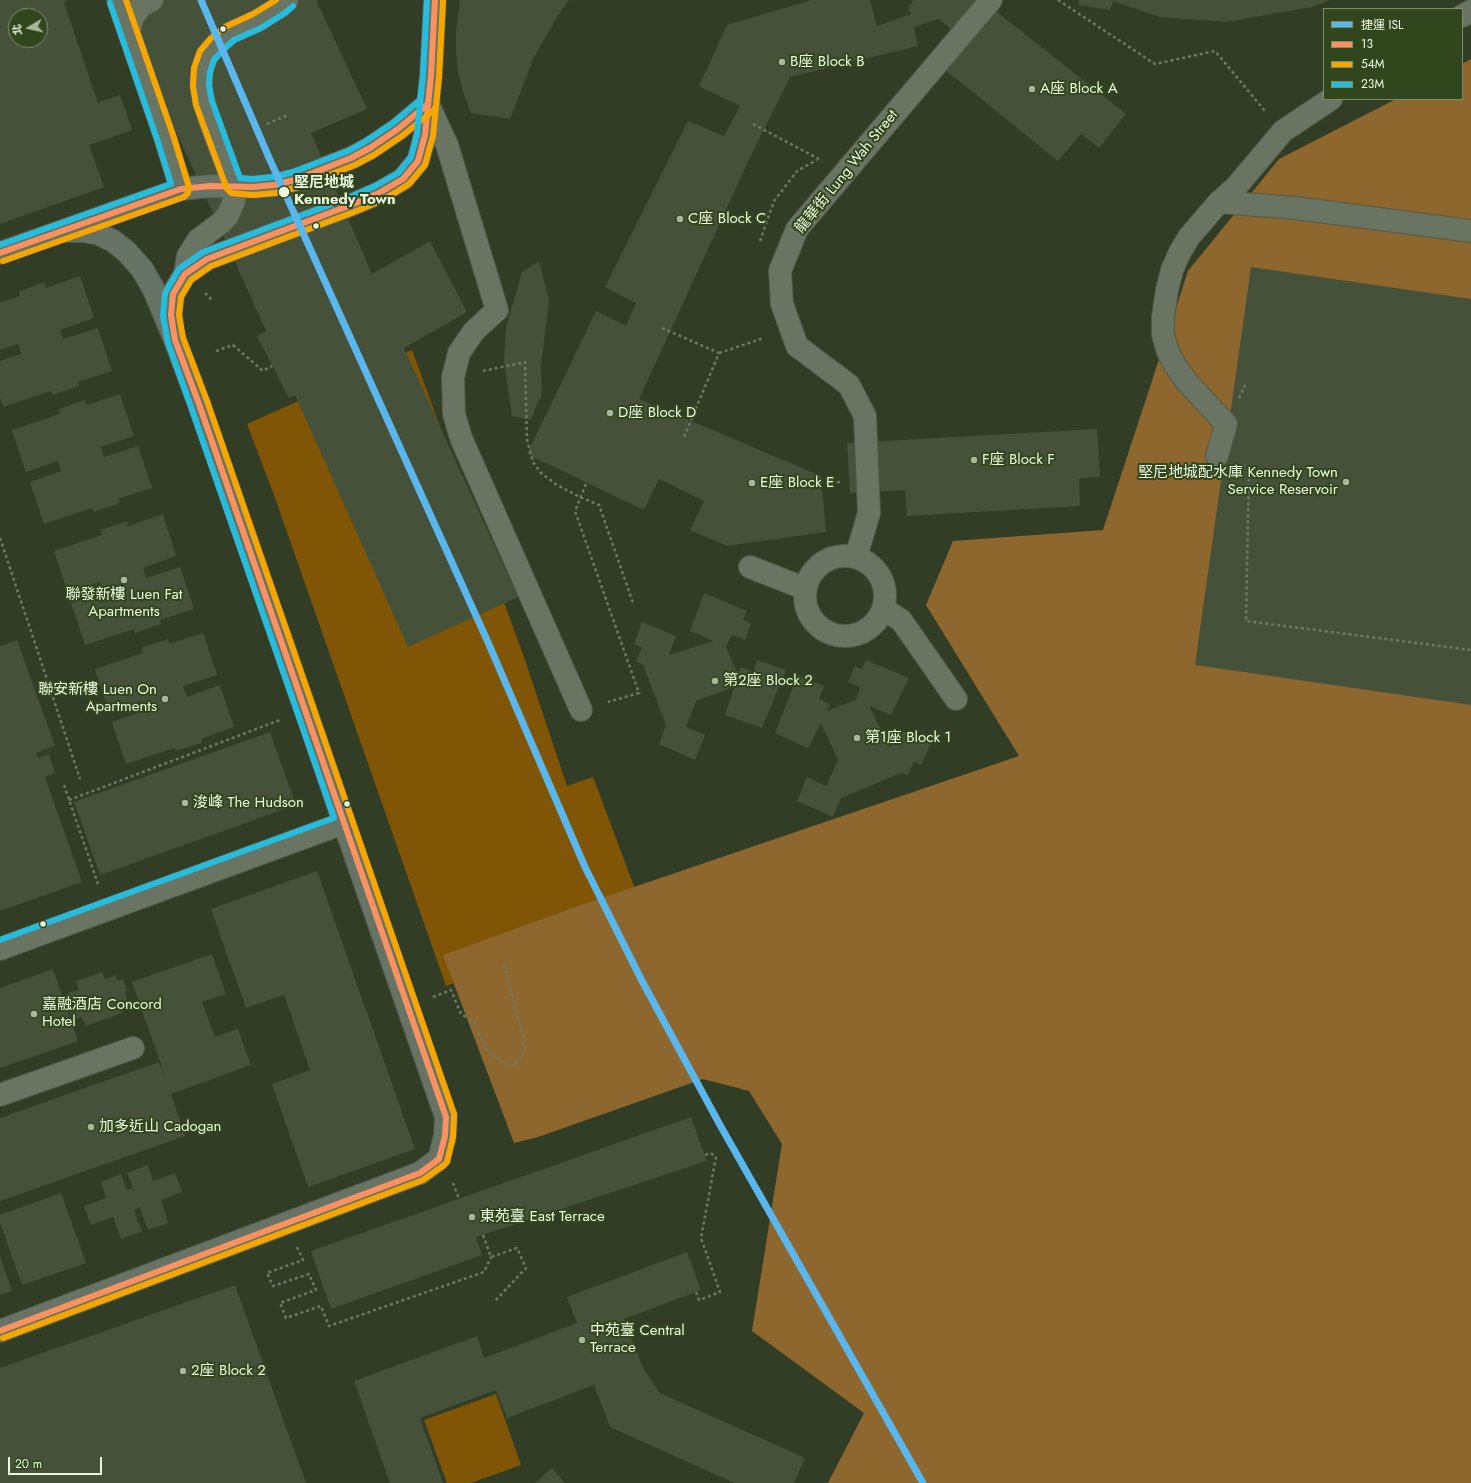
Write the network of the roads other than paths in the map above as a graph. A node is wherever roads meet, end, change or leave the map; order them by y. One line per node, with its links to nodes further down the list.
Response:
1 (118, 0): 6 (street)
2 (152, 0): 6 (street)
3 (287, 0): 9 (street)
4 (435, 0): 8 (main road)
5 (991, 0): 18 (street, 龍華街 Lung Wah Street)
6 (129, 32): 10 (street)
7 (1330, 100): 11 (street)
8 (428, 104): 9 (main road); 15 (main road); 23 (street)
9 (234, 186): 10 (main road); 15 (street)
10 (182, 189): 12 (main road)
11 (1218, 202): 13 (street); 17 (street)
12 (64, 231): 14 (main road); 16 (main road)
13 (1471, 231)
14 (0, 253)
15 (185, 274): 16 (main road)
16 (175, 340): 24 (main road)
17 (1217, 456)
18 (856, 558): 20 (street); 21 (street)
19 (750, 567): 20 (street)
20 (806, 589): 21 (street)
21 (883, 609): 22 (street)
22 (956, 699)
23 (581, 710)
24 (344, 823): 25 (street); 28 (main road)
25 (0, 949)
26 (133, 1048): 27 (street)
27 (0, 1095)
28 (0, 1331)

